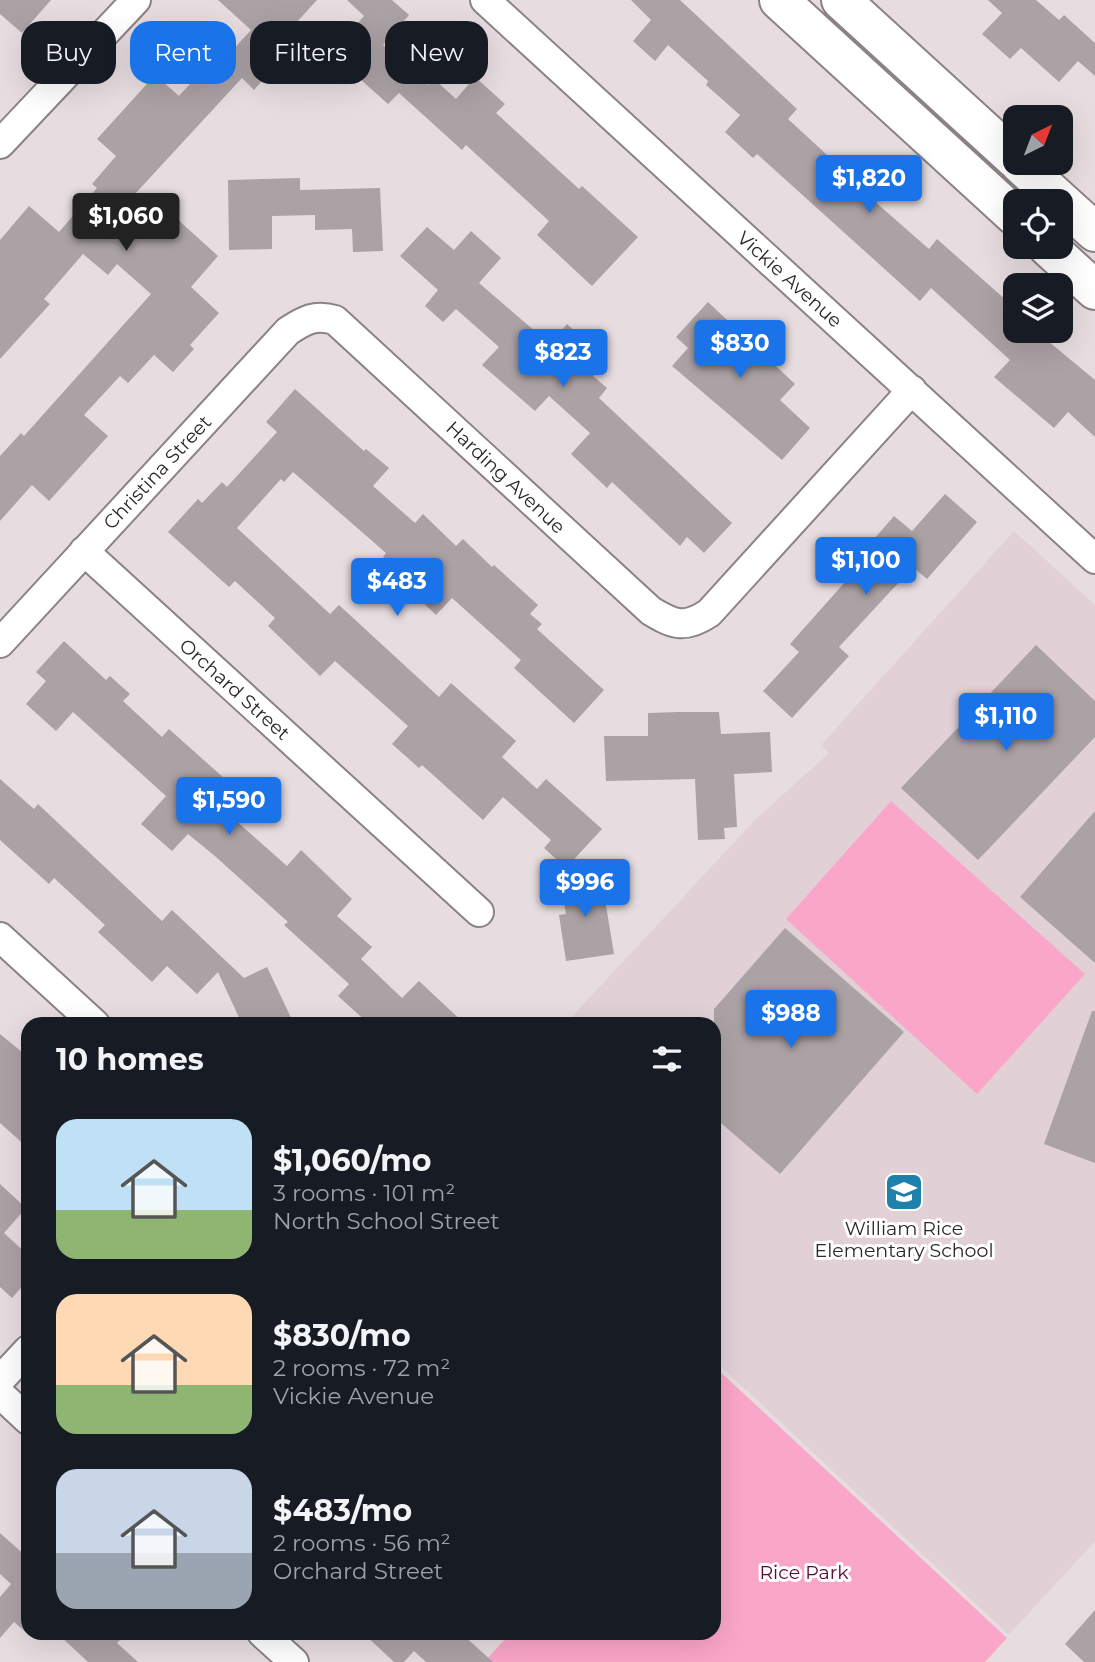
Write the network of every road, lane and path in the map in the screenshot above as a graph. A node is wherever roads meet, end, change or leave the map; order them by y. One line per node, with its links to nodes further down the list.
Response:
1 (136, 0): 5 (street)
2 (485, 0): 13 (street, Vickie Avenue)
3 (779, 0): 8 (main road)
4 (841, 0): 6 (main road)
5 (2, 138)
6 (1003, 148)
7 (1032, 175): 9 (main road)
8 (1003, 205)
9 (1095, 232)
10 (1061, 259): 11 (main road)
11 (1095, 290)
12 (324, 316): 13 (street, Harding Avenue); 14 (street, Christina Street)
13 (912, 390): 15 (street, Vickie Avenue)
14 (84, 551): 16 (street, Christina Street); 17 (street, Orchard Street)
15 (1095, 559)
16 (0, 642)
17 (479, 912)
18 (0, 937): 19 (street)
19 (87, 1017)
20 (21, 1358): 21 (street)
21 (0, 1380)
22 (0, 1394): 23 (street)
23 (21, 1414)
24 (270, 1640): 25 (street)
25 (294, 1662)

